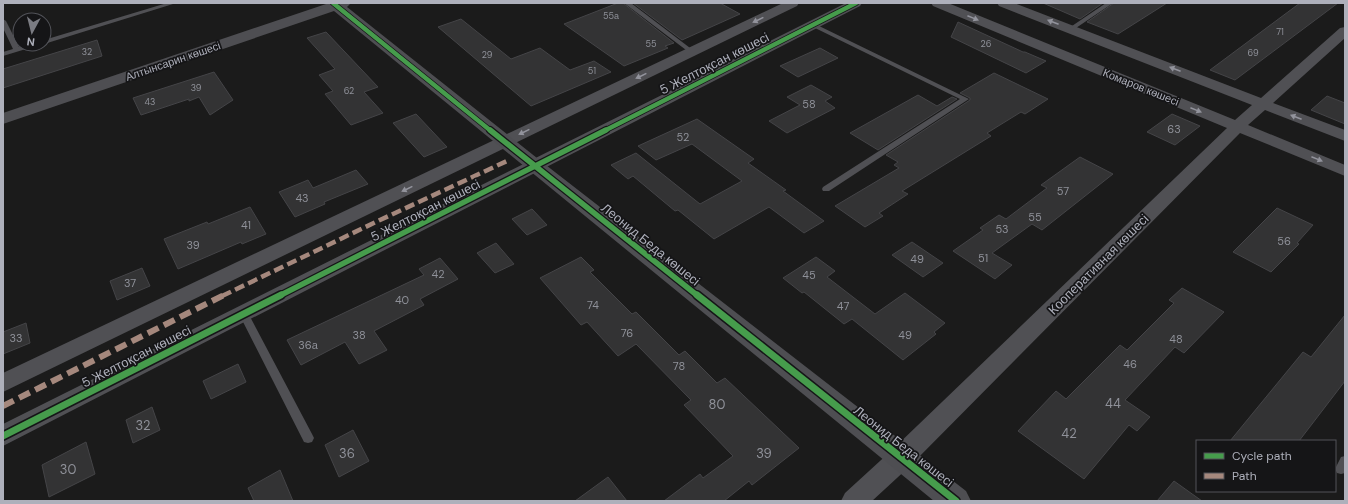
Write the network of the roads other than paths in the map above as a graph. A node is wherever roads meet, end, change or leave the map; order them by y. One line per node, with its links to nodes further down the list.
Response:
1 (170, 3): 14 (lane)
2 (627, 3): 15 (lane)
3 (793, 3): 15 (street, 5 Желтоқсан көшесі, one-way to 15)
4 (856, 3): 10 (street, 5 Желтоқсан көшесі)
5 (936, 3): 18 (street, Комаров көшесі, one-way to 18)
6 (1003, 3): 11 (street, one-way to 6)
7 (1110, 3): 11 (lane)
8 (338, 4): 17 (street, Алтынсарин көшесі); 20 (street, Леонид Беда көшесі)
9 (3, 21): 13 (lane)
10 (813, 25): 21 (street, 5 Желтоқсан көшесі); 23 (lane)
11 (1071, 29): 16 (street, one-way to 11)
12 (1344, 33): 16 (street, Кооперативная көшесі)
13 (12, 40)
14 (52, 40)
15 (692, 52): 20 (street, 5 Желтоқсан көшесі, one-way to 20)
16 (1263, 104): 18 (street, Кооперативная көшесі); 19 (street, one-way to 16)
17 (3, 119)
18 (1237, 127): 22 (street, Комаров көшесі, one-way to 22); 28 (street, Кооперативная көшесі)
19 (1345, 136)
20 (505, 142): 21 (street, Леонид Беда көшесі); 25 (street, 5 Желтоқсан көшесі, one-way to 25)
21 (535, 166): 24 (street, 5 Желтоқсан көшесі); 28 (street, Леонид Беда көшесі)
22 (1345, 171)
23 (826, 189)
24 (244, 314): 26 (street, 5 Желтоқсан көшесі); 27 (lane)
25 (3, 383)
26 (3, 436)
27 (308, 438)
28 (901, 458): 29 (street, Кооперативная көшесі); 30 (street, Леонид Беда көшесі)
29 (854, 501)
30 (956, 501)

